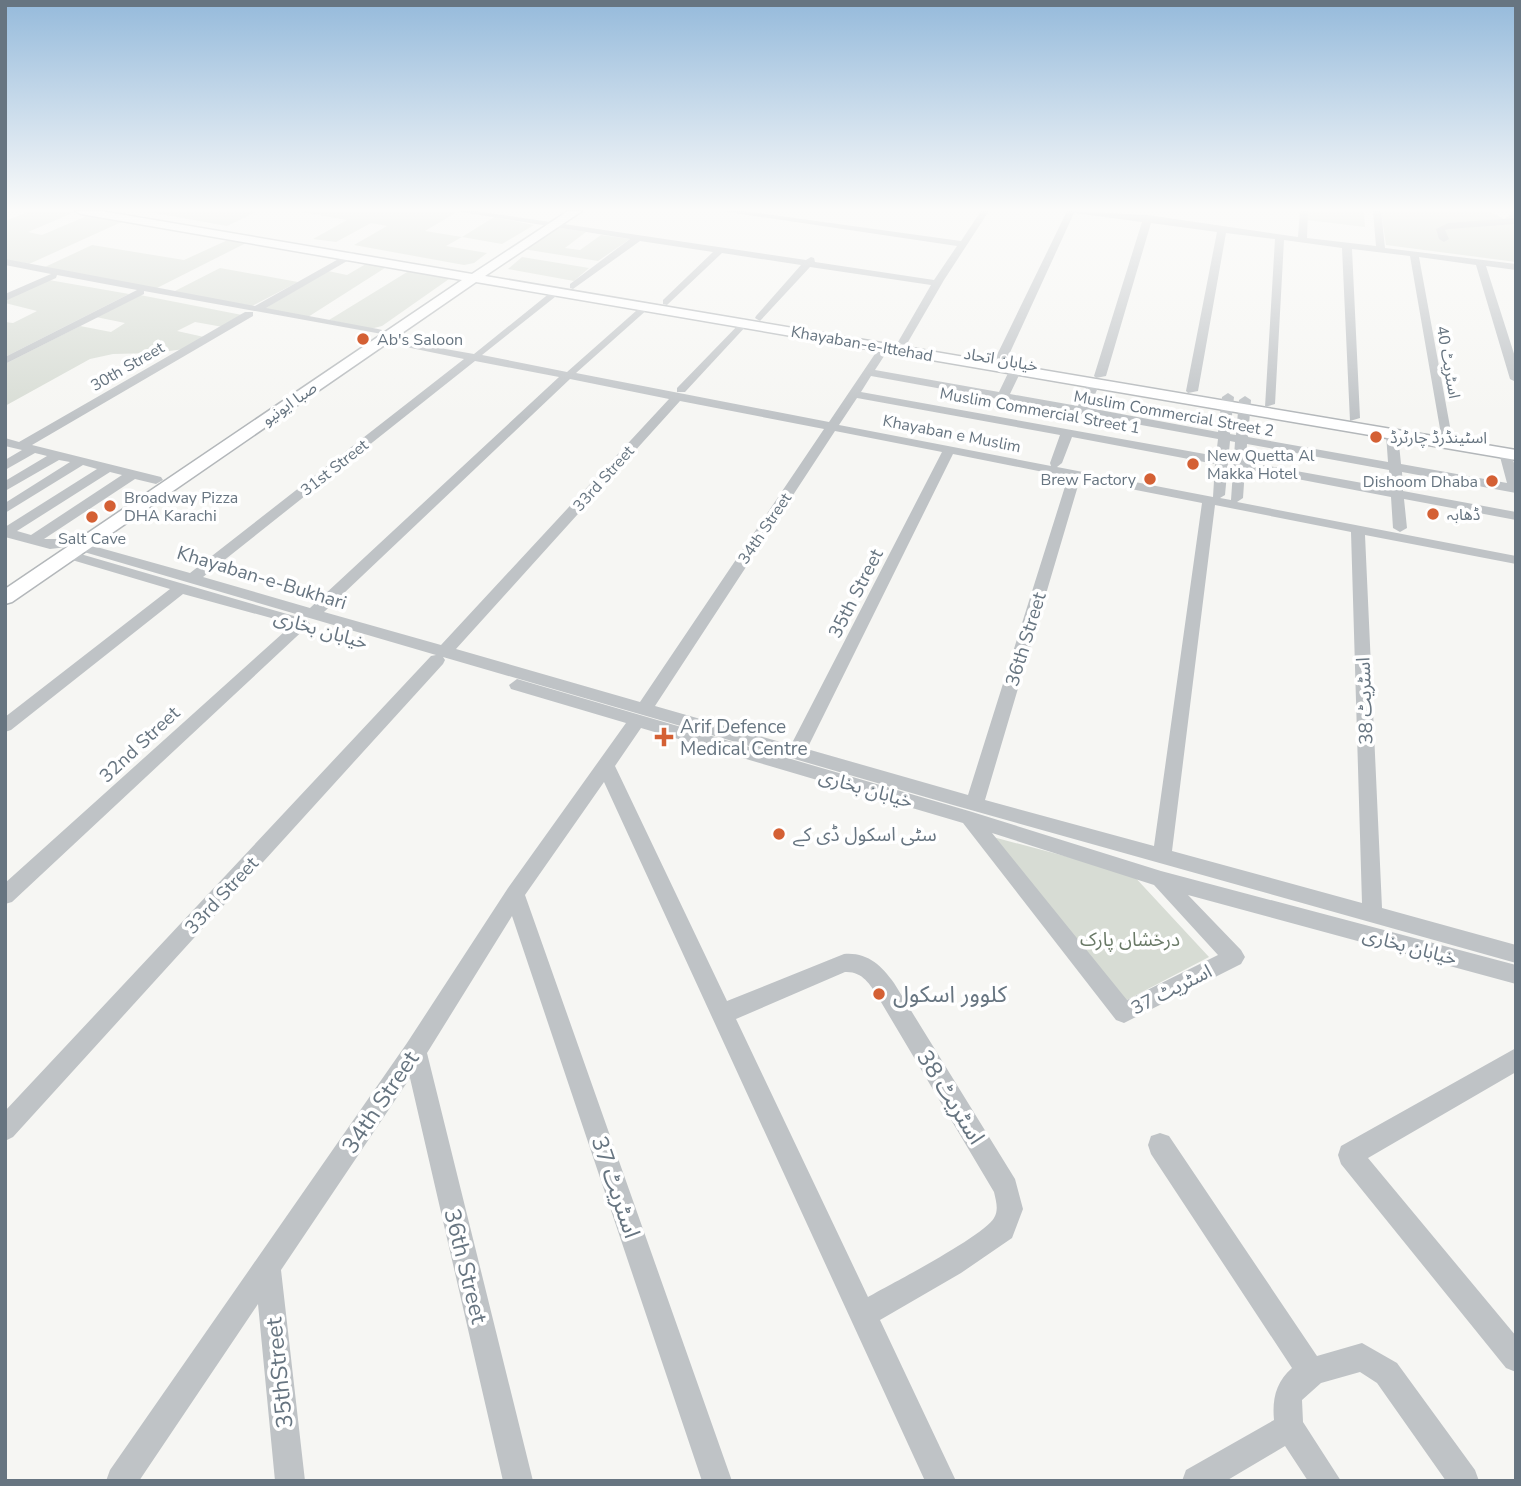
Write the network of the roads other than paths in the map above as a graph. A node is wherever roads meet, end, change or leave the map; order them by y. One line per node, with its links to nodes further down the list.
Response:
1 (44, 280): 24 (street)
2 (86, 280): 19 (street, Khayaban e Muslim)
3 (88, 280): 19 (street, Khayaban e Muslim)
4 (307, 280): 28 (street, 30th Street)
5 (465, 280): 31 (main road, صبا ایونیو)
6 (505, 280): 22 (main road, Khayaban-e-Ittehad)
7 (527, 280): 21 (main road, خیابان اتحاد)
8 (581, 280): 21 (street)
9 (689, 280): 26 (street)
10 (793, 280): 29 (street)
11 (927, 280): 20 (street)
12 (1038, 280): 35 (street)
13 (1137, 280): 40 (street)
14 (1212, 280): 42 (street)
15 (1277, 280): 47 (street)
16 (1348, 280): 50 (street)
17 (1419, 280): 55 (street, اسٹریٹ 40)
18 (1486, 280): 41 (street)
19 (91, 281): 23 (street, Khayaban e Muslim); 25 (street, Khayaban e Muslim)
20 (938, 282): 32 (street)
21 (573, 286): 26 (main road, خیابان اتحاد)
22 (556, 291): 27 (main road, Khayaban-e-Ittehad); 34 (street, 31st Street)
23 (140, 292): 25 (street, Khayaban e Muslim); 36 (street)
24 (5, 298)
25 (190, 300): 28 (street, Khayaban e Muslim)
26 (667, 302): 29 (main road, خیابان اتحاد)
27 (645, 306): 30 (main road, Khayaban-e-Ittehad); 39 (street, 32nd Street)
28 (253, 311): 31 (street, Khayaban e Muslim); 57 (street, 30th Street)
29 (760, 318): 32 (main road, خیابان اتحاد)
30 (744, 322): 33 (main road, Khayaban-e-Ittehad); 43 (street, 33rd Street)
31 (379, 336): 34 (street, Khayaban e Muslim); 71 (main road, صبا ایونیو); 85 (main road, صبا ایونیو)
32 (903, 342): 35 (main road, خیابان اتحاد)
33 (885, 346): 37 (main road, Khayaban-e-Ittehad); 38 (street, 34th Street)
34 (476, 355): 39 (street, Khayaban e Muslim); 87 (street, 31st Street)
35 (1001, 359): 40 (main road, خیابان اتحاد)
36 (5, 361)
37 (1016, 369): 40 (main road, Khayaban-e-Ittehad); 45 (street)
38 (867, 372): 44 (street, 34th Street); 45 (street, Muslim Commercial Street 2)
39 (570, 373): 43 (street, Khayaban e Muslim); 90 (street, 32nd Street)
40 (1101, 379): 42 (main road, خیابان اتحاد); 46 (main road, Khayaban-e-Ittehad); 49 (street)
41 (1516, 379)
42 (1192, 391): 46 (main road, خیابان اتحاد)
43 (679, 394): 51 (street, Khayaban e Muslim); 91 (street, 33rd Street)
44 (853, 394): 51 (street, 34th Street); 52 (street, Muslim Commercial Street 1)
45 (1003, 397): 49 (street, Muslim Commercial Street 2)
46 (1228, 402): 48 (main road, Khayaban-e-Ittehad); 54 (street)
47 (1269, 404): 48 (main road); 50 (main road)
48 (1245, 405): 53 (main road); 56 (street)
49 (1082, 412): 54 (street, Muslim Commercial Street 2)
50 (1354, 418): 55 (main road)
51 (833, 425): 58 (street, Khayaban e Muslim); 61 (street, Khayaban e Muslim); 92 (street, 34th Street)
52 (1067, 433): 63 (street, Muslim Commercial Street 1); 64 (street)
53 (1392, 434): 55 (main road); 68 (street)
54 (1225, 438): 56 (street, Muslim Commercial Street 2); 63 (street)
55 (1447, 439): 59 (main road)
56 (1241, 441): 65 (street); 68 (street, Muslim Commercial Street 2)
57 (15, 446): 60 (street); 66 (street, 30th Street)
58 (949, 450): 61 (street, Khayaban e Muslim); 95 (street, 35th Street)
59 (1512, 451): 74 (street)
60 (58, 456): 62 (street); 73 (street)
61 (1000, 456): 64 (street, Khayaban e Muslim); 70 (street, Khayaban e Muslim)
62 (81, 461): 67 (street); 78 (street)
63 (1222, 461): 76 (street)
64 (1056, 463): 72 (street, Khayaban e Muslim)
65 (1238, 464): 75 (street); 77 (street)
66 (5, 466)
67 (108, 468): 69 (street); 83 (street)
68 (1395, 468): 74 (street, Muslim Commercial Street 2); 75 (street)
69 (133, 474): 71 (street); 84 (street)
70 (1075, 474): 72 (street, Khayaban e Muslim); 97 (street, 36th Street)
71 (156, 480): 85 (main road, صبا ایونیو)
72 (1151, 485): 76 (street, Khayaban e Muslim)
73 (5, 487)
74 (1516, 489)
75 (1398, 494): 79 (street); 81 (street)
76 (1214, 498): 77 (street, Khayaban e Muslim); 80 (street, Khayaban e Muslim); 99 (street)
77 (1236, 498): 80 (street, Khayaban e Muslim)
78 (5, 509)
79 (1516, 516)
80 (1315, 517): 81 (street, Khayaban e Muslim); 82 (street, Khayaban e Muslim)
81 (1400, 528): 86 (street, Khayaban e Muslim)
82 (1358, 529): 86 (street, Khayaban e Muslim); 103 (street, اسٹریٹ 38)
83 (6, 533): 84 (street)
84 (32, 541): 85 (street)
85 (65, 548): 87 (street, خیابان بخاری); 88 (main road, صبا ایونیو); 89 (main road, صبا ایونیو)
86 (1515, 560)
87 (187, 582): 90 (street, خیابان بخاری); 93 (street, 31st Street)
88 (5, 587)
89 (5, 598)
90 (307, 619): 91 (street, خیابان بخاری); 102 (street, 32nd Street)
91 (441, 656): 92 (street, خیابان بخاری); 109 (street, 33rd Street)
92 (640, 715): 94 (street, خیابان بخاری); 96 (street, 34th Street)
93 (5, 726)
94 (709, 736): 95 (street, خیابان بخاری); 97 (street, خیابان بخاری)
95 (796, 753): 97 (street, خیابان بخاری)
96 (605, 764): 101 (street, 34th Street); 106 (street)
97 (972, 811): 98 (street, خیابان بخاری); 100 (street, اسٹریٹ 37)
98 (1070, 840): 99 (street, خیابان بخاری); 100 (street, خیابان بخاری)
99 (1162, 856): 103 (street, خیابان بخاری)
100 (1161, 879): 105 (street, خیابان بخاری)
101 (515, 894): 107 (street, 34th Street); 119 (street, اسٹریٹ 37)
102 (5, 896)
103 (1372, 914): 104 (street, خیابان بخاری)
104 (1516, 954)
105 (1516, 975)
106 (722, 1014): 112 (street); 112 (street, اسٹریٹ 38)
107 (415, 1051): 111 (street, 34th Street); 118 (street, 36th Street)
108 (1516, 1059): 113 (street)
109 (5, 1129)
110 (1160, 1145): 114 (street)
111 (267, 1265): 116 (street, 34th Street); 117 (street, 35thStreet)
112 (864, 1314): 120 (street)
113 (1516, 1358)
114 (1311, 1372): 115 (street); 123 (street)
115 (1289, 1427): 121 (street); 122 (street)
116 (121, 1481)
117 (290, 1481)
118 (518, 1481)
119 (717, 1481)
120 (941, 1481)
121 (1197, 1481)
122 (1326, 1481)
123 (1464, 1481)

